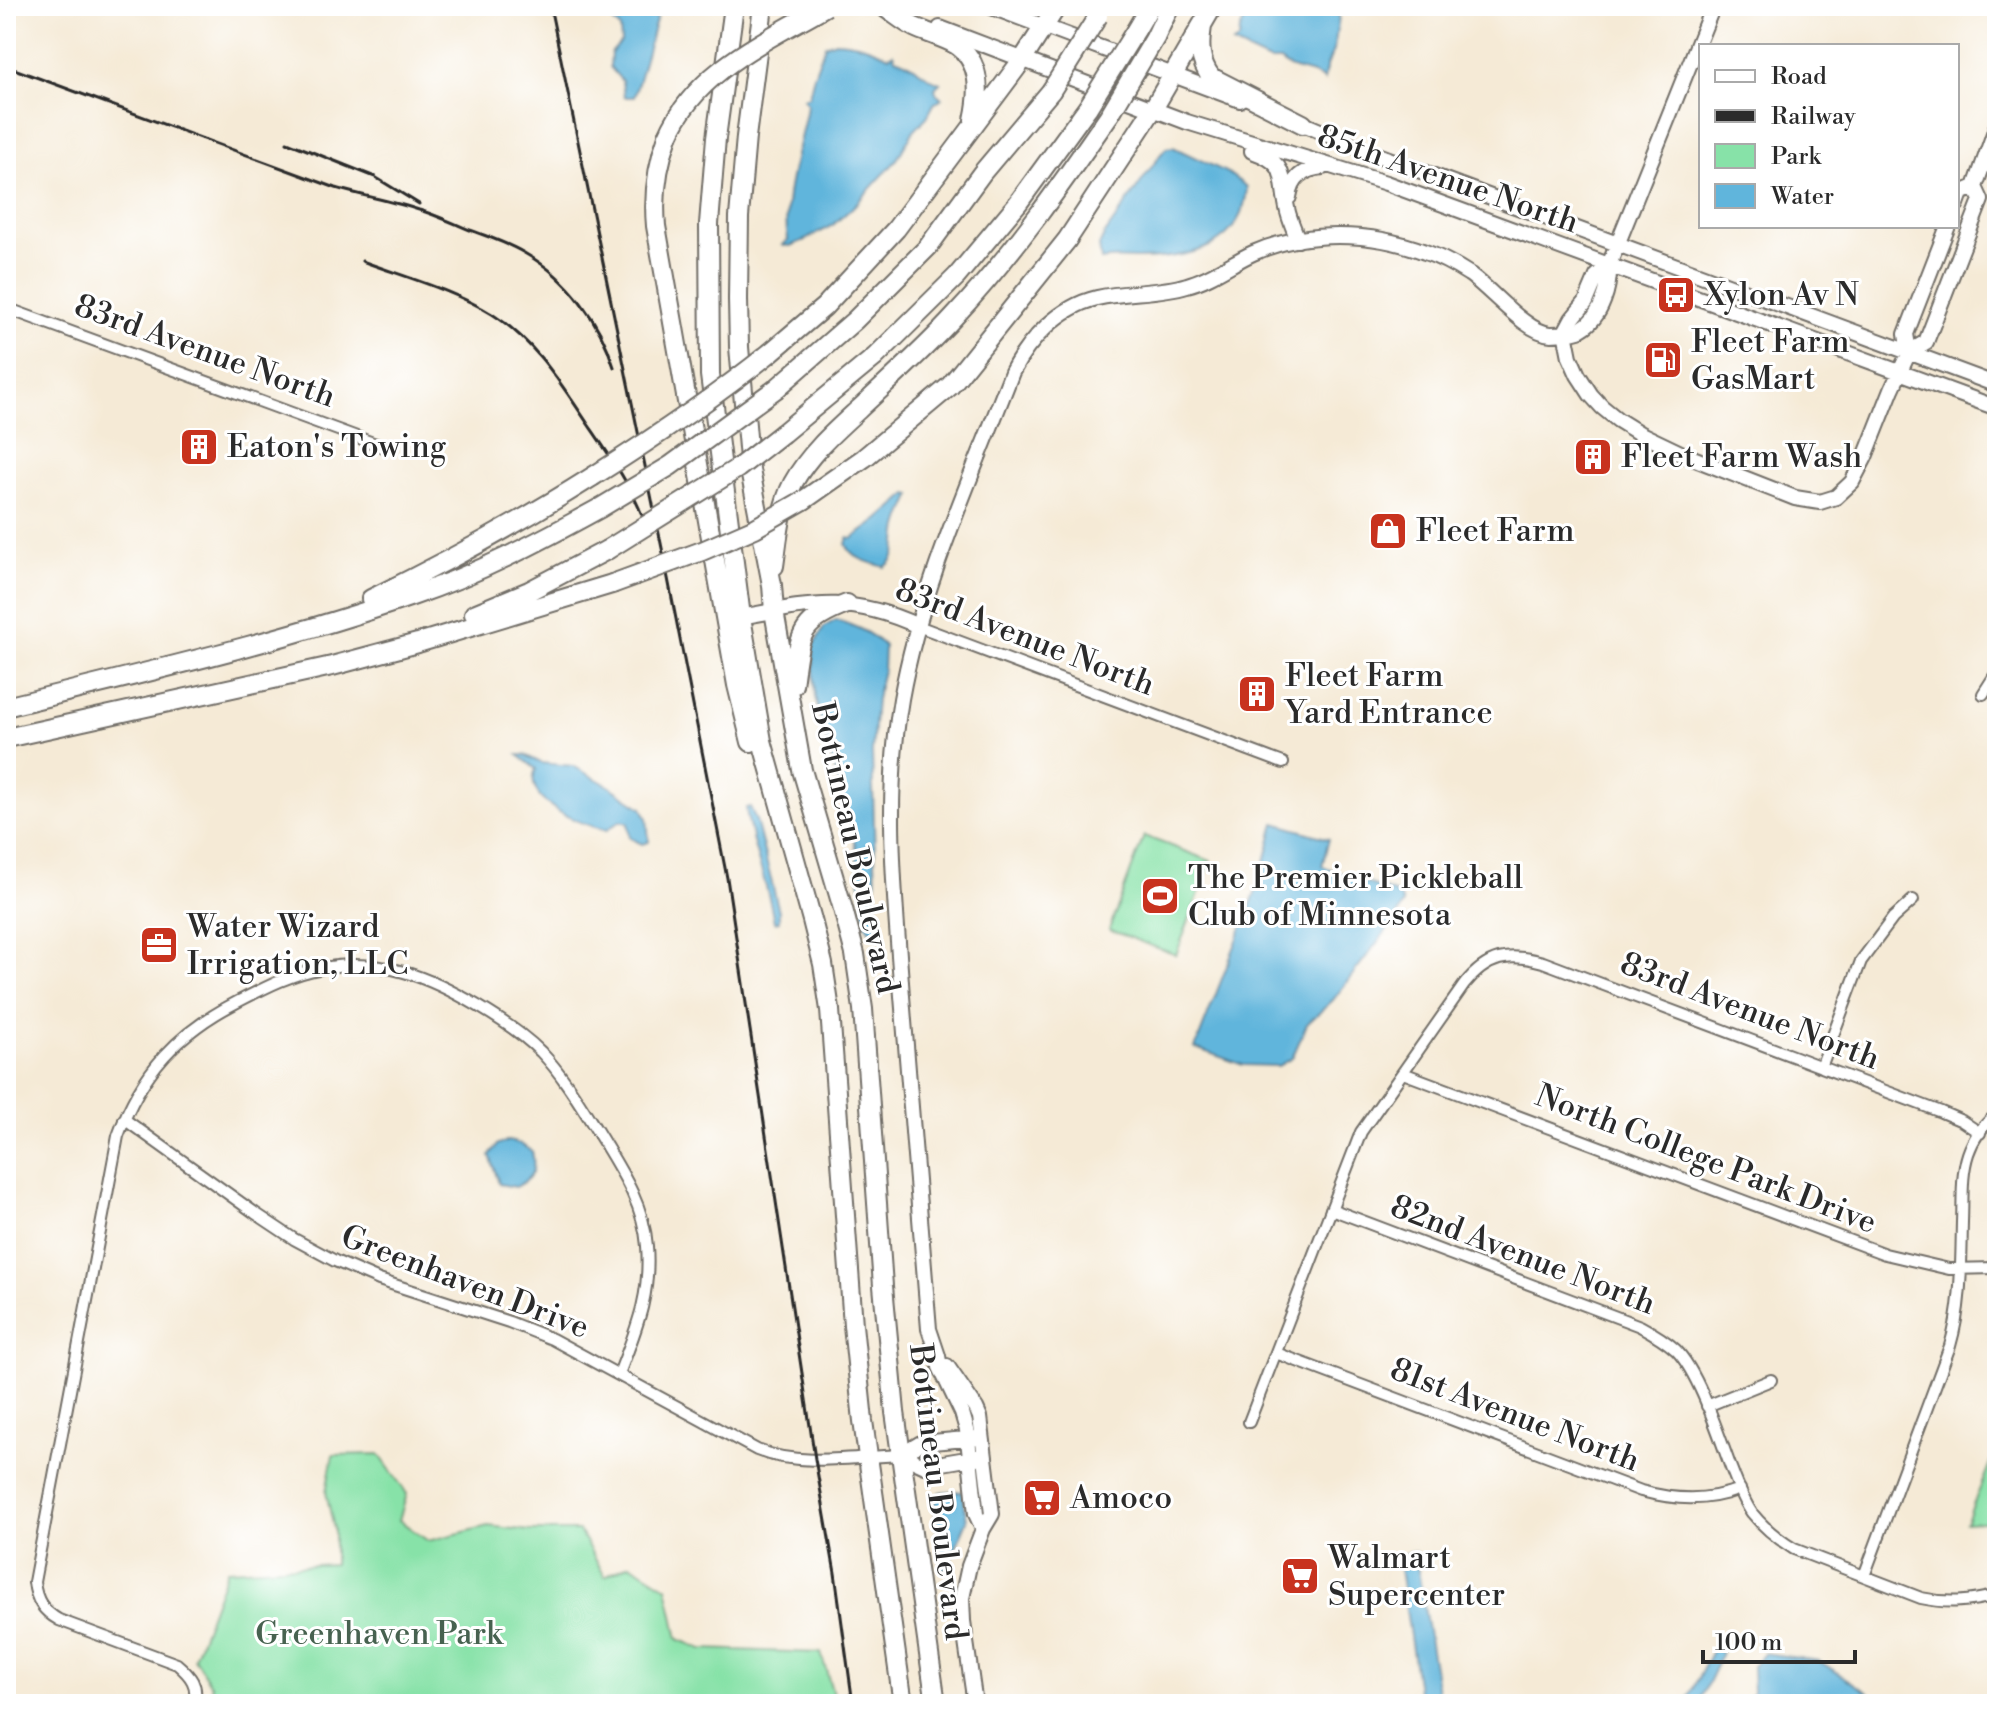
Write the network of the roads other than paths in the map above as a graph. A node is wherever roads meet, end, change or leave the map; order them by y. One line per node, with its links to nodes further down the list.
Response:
1 (734, 6): 39 (highway, Bottineau Boulevard)
2 (763, 6): 36 (highway, Bottineau Boulevard)
3 (826, 6): 49 (highway, bridge)
4 (989, 6): 13 (street, 85th Avenue North)
5 (1057, 6): 13 (highway)
6 (1150, 6): 42 (highway, bridge)
7 (1170, 6): 36 (highway, bridge)
8 (1213, 6): 12 (highway)
9 (1713, 6): 27 (street)
10 (883, 7): 14 (street, 85th Avenue North); 20 (highway)
11 (1100, 11): 41 (highway, bridge)
12 (1202, 23): 15 (highway); 17 (highway)
13 (1045, 26): 14 (highway); 15 (street, 85th Avenue North)
14 (1023, 59): 16 (street, 85th Avenue North); 20 (highway)
15 (1171, 74): 16 (highway); 17 (street, 85th Avenue North)
16 (1153, 109): 19 (street, 85th Avenue North); 42 (highway, bridge)
17 (1303, 124): 27 (street, 85th Avenue North)
18 (1997, 125): 22 (street)
19 (1203, 127): 21 (street, 85th Avenue North); 24 (street)
20 (972, 128): 41 (highway, bridge)
21 (1330, 166): 24 (street); 28 (street, 85th Avenue North)
22 (1975, 187): 23 (street); 31 (street)
23 (1959, 198)
24 (1287, 209): 26 (street)
25 (1947, 228): 31 (street)
26 (1298, 240): 30 (street); 40 (street)
27 (1618, 245): 28 (street); 31 (street, 85th Avenue North)
28 (1609, 265): 30 (street); 32 (street, 85th Avenue North)
29 (6, 308): 35 (street, 83rd Avenue North)
30 (1565, 332): 32 (street)
31 (1909, 352): 32 (street); 33 (street, 85th Avenue North)
32 (1899, 372): 34 (street, 85th Avenue North)
33 (1997, 385)
34 (1997, 408)
35 (384, 447)
36 (772, 585): 38 (highway, Bottineau Boulevard)
37 (847, 604): 38 (street, 83rd Avenue North); 40 (street, 83rd Avenue North); 45 (highway)
38 (774, 611): 39 (street, 83rd Avenue North); 45 (highway, Bottineau Boulevard)
39 (741, 617): 49 (highway, Bottineau Boulevard)
40 (918, 626): 48 (street, 83rd Avenue North); 64 (street)
41 (314, 627): 46 (highway)
42 (332, 666): 47 (highway)
43 (1997, 672): 44 (street)
44 (1983, 694)
45 (791, 704): 65 (highway, Bottineau Boulevard)
46 (6, 707)
47 (6, 738)
48 (1283, 763)
49 (785, 828): 66 (highway, Bottineau Boulevard)
50 (1913, 900): 51 (street)
51 (1821, 1067): 52 (street, 83rd Avenue North); 55 (street, 83rd Avenue North)
52 (1403, 1073): 56 (street); 58 (street, North College Park Drive)
53 (1997, 1114): 55 (street)
54 (124, 1119): 60 (street, Greenhaven Drive); 60 (street); 71 (street)
55 (1980, 1133): 58 (street)
56 (1331, 1209): 59 (street); 62 (street, 82nd Avenue North)
57 (1997, 1268): 58 (street, North College Park Drive)
58 (1961, 1270): 69 (street)
59 (1276, 1353): 63 (street); 68 (street, 81st Avenue North)
60 (619, 1374): 66 (street, Greenhaven Drive)
61 (1771, 1380): 62 (street)
62 (1707, 1406): 68 (street, 82nd Avenue North)
63 (1249, 1422)
64 (975, 1438): 65 (street); 67 (street)
65 (901, 1455): 66 (street, Greenhaven Drive); 67 (street); 73 (highway, Bottineau Boulevard)
66 (867, 1457): 72 (highway, Bottineau Boulevard)
67 (978, 1458): 74 (street)
68 (1740, 1489): 69 (street, 82nd Avenue North)
69 (1864, 1576): 70 (street, 82nd Avenue North)
70 (1997, 1595)
71 (193, 1704)
72 (903, 1704)
73 (936, 1704)
74 (975, 1704)

